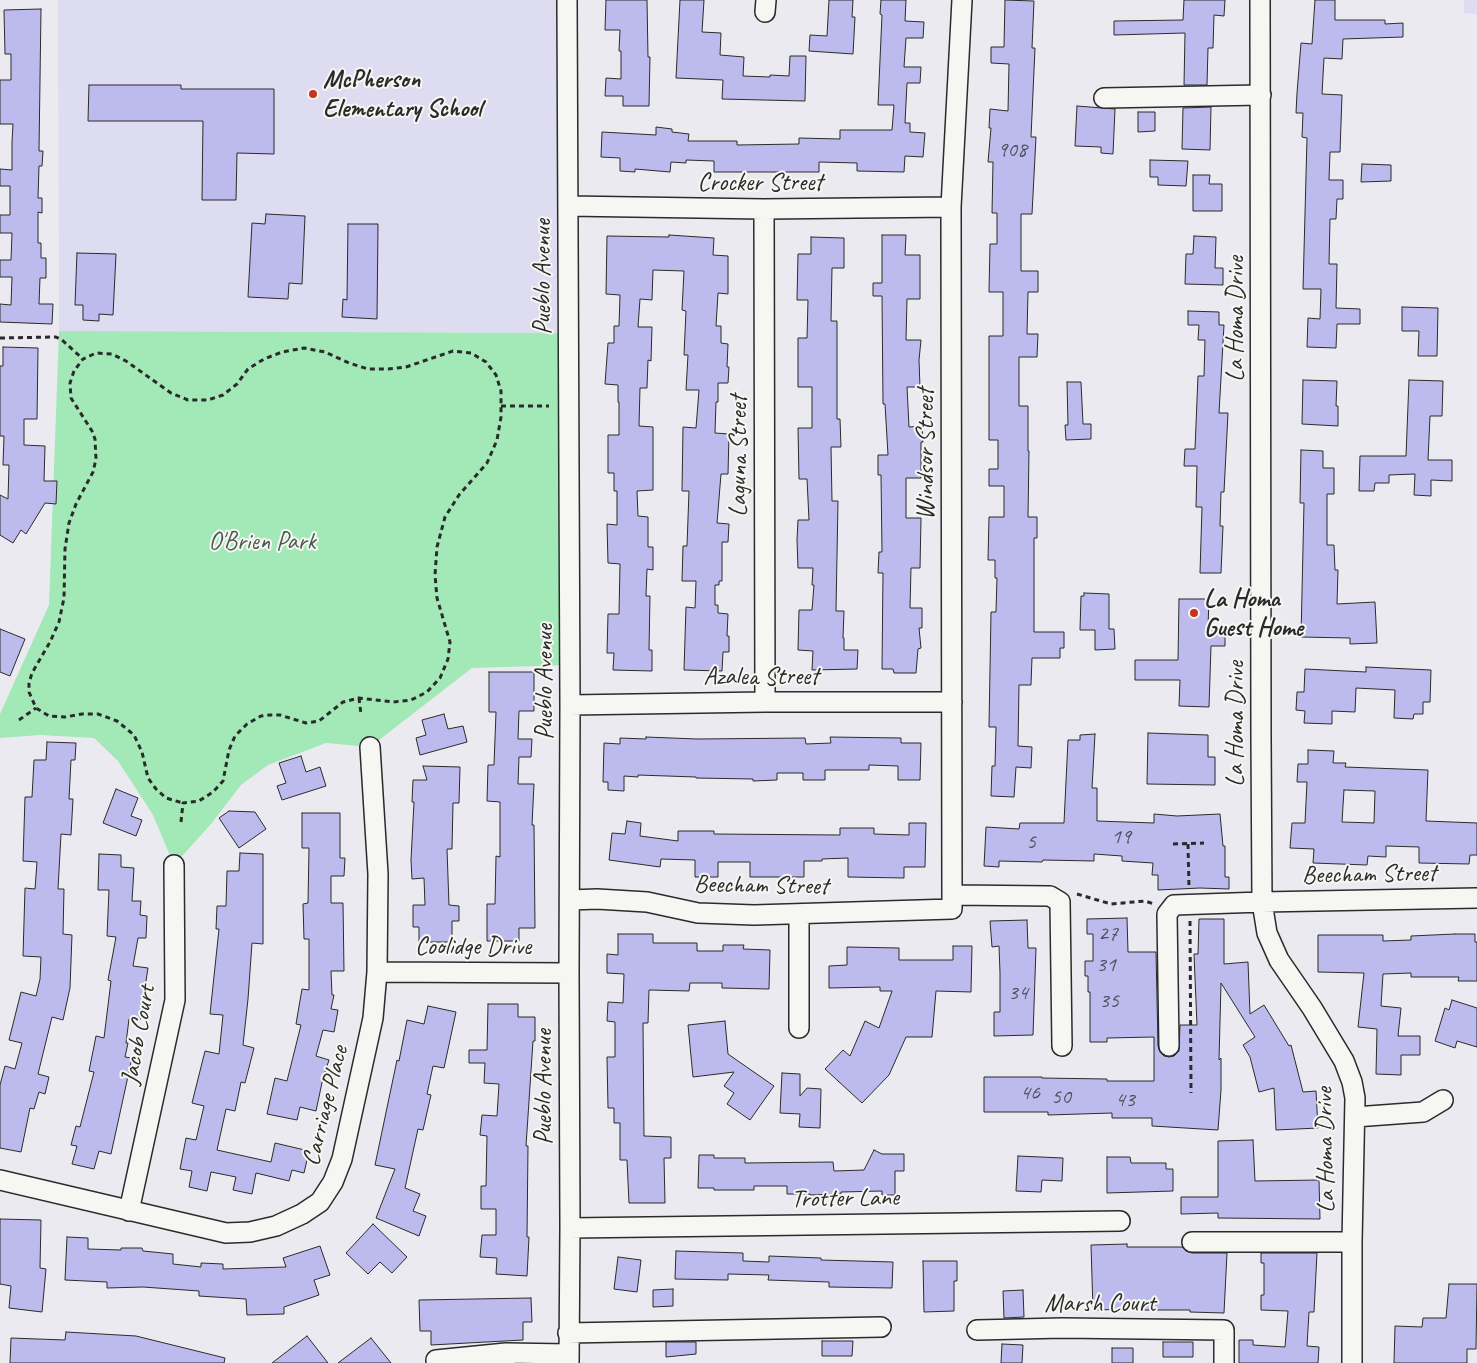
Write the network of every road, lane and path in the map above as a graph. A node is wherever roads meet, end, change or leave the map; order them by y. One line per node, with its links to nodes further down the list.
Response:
1 (567, 0): 6 (street, Pueblo Avenue)
2 (962, 0): 7 (street, Windsor Street)
3 (1260, 0): 4 (street, La Homa Drive)
4 (1261, 95): 5 (street); 31 (street, La Homa Drive)
5 (1104, 98)
6 (568, 206): 8 (street, Crocker Street); 16 (street, Pueblo Avenue)
7 (951, 207): 8 (street, Crocker Street); 15 (street, Windsor Street)
8 (764, 209): 14 (street, Laguna Street)
9 (0, 338): 10 (path)
10 (83, 359): 11 (path); 17 (path)
11 (501, 406): 12 (path); 13 (path)
12 (549, 406)
13 (359, 698): 18 (path); 21 (path)
14 (764, 702): 15 (street, Azalea Street); 16 (street, Azalea Street)
15 (952, 702): 30 (street, Windsor Street)
16 (570, 705): 29 (street, Pueblo Avenue)
17 (36, 708): 19 (path); 21 (path)
18 (361, 714)
19 (19, 720)
20 (370, 747): 35 (street, Carriage Place)
21 (183, 804): 22 (path)
22 (181, 822)
23 (1172, 844): 24 (path)
24 (1188, 844): 25 (path); 32 (path)
25 (1204, 844)
26 (174, 865): 44 (street, Jacob Court)
27 (1077, 894): 33 (path)
28 (1477, 898): 31 (street, Beecham Street)
29 (570, 900): 34 (street, Beecham Street); 36 (street, Pueblo Avenue)
30 (952, 902): 34 (street, Beecham Street); 38 (street, Beecham Street)
31 (1262, 902): 32 (street, Beecham Street); 42 (street, La Homa Drive)
32 (1190, 904): 33 (street, Beecham Street); 40 (path)
33 (1168, 911): 39 (street)
34 (799, 915): 37 (street)
35 (377, 972): 36 (street, Coolidge Drive); 44 (street, Carriage Place)
36 (569, 973): 46 (street, Pueblo Avenue)
37 (798, 1028)
38 (1062, 1046)
39 (1169, 1046)
40 (1191, 1093)
41 (1443, 1100): 42 (street)
42 (1355, 1117): 48 (street, La Homa Drive)
43 (0, 1180): 44 (street, Carriage Place)
44 (129, 1211)
45 (1120, 1221): 46 (street, Trotter Lane)
46 (570, 1228): 51 (street, Pueblo Avenue)
47 (1192, 1242): 48 (street)
48 (1352, 1242): 56 (street, La Homa Drive)
49 (881, 1327): 51 (street)
50 (977, 1330): 55 (street, Marsh Court)
51 (568, 1333): 53 (street, Pueblo Avenue)
52 (505, 1358): 53 (street); 54 (street)
53 (568, 1358)
54 (436, 1360)
55 (1224, 1363)
56 (1352, 1363)

